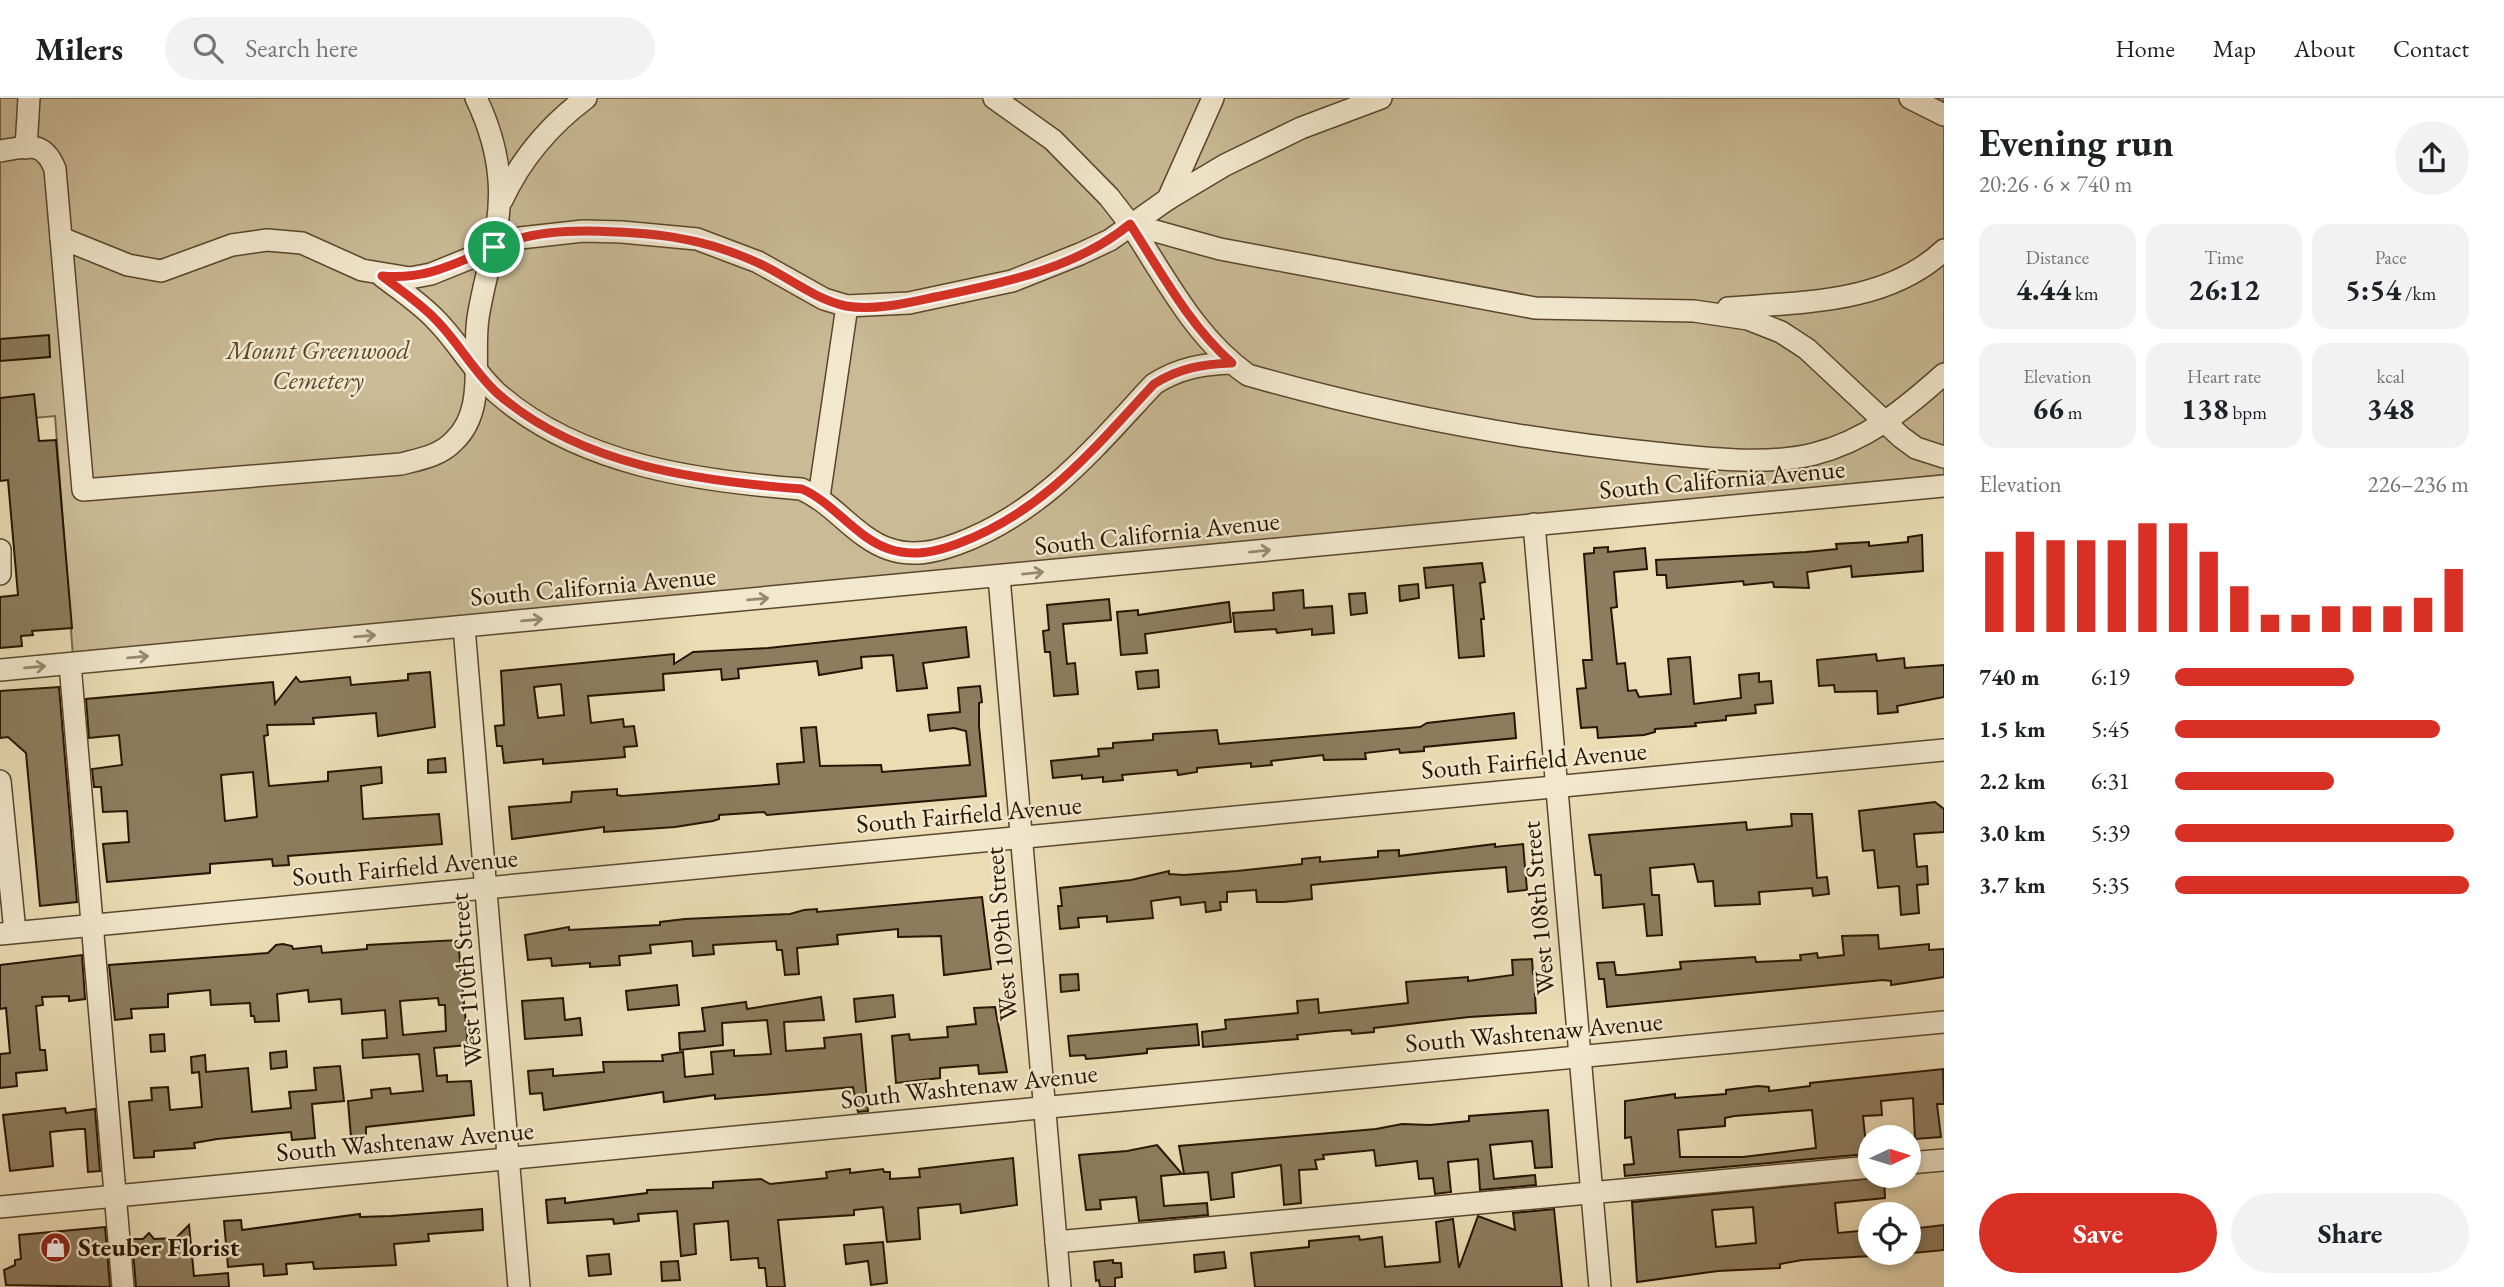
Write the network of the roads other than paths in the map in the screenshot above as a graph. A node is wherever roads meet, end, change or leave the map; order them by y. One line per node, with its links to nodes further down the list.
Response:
1 (29, 98): 9 (street)
2 (476, 98): 12 (street)
3 (586, 98): 12 (street)
4 (994, 98): 13 (street)
5 (1213, 98): 11 (street)
6 (1381, 98): 11 (street)
7 (1910, 98): 8 (street)
8 (1944, 115)
9 (26, 148): 10 (street); 14 (street)
10 (0, 150)
11 (1168, 199): 13 (street)
12 (499, 207): 15 (street)
13 (1130, 224): 18 (street); 19 (street); 20 (street)
14 (61, 238): 17 (street); 21 (street)
15 (494, 247): 17 (street); 18 (street); 21 (street)
16 (1944, 250): 19 (street)
17 (382, 276): 21 (street)
18 (847, 306): 26 (street)
19 (1694, 311): 23 (street)
20 (1232, 363): 23 (street); 26 (street)
21 (477, 369): 26 (street)
22 (1944, 374): 23 (street)
23 (1885, 424): 24 (street)
24 (1944, 457)
25 (1944, 486): 27 (street, South California Avenue)
26 (819, 497)
27 (1534, 524): 30 (street, South California Avenue, one-way to 27); 36 (street, West 108th Street)
28 (0, 550): 29 (street)
29 (0, 574)
30 (999, 577): 31 (street, South California Avenue, one-way to 30); 37 (street, West 109th Street)
31 (464, 626): 32 (street, South California Avenue, one-way to 31); 38 (street, West 110th Street)
32 (70, 664): 33 (street, South California Avenue, one-way to 32); 39 (street)
33 (0, 670)
34 (1944, 750): 36 (street, South Fairfield Avenue)
35 (0, 781): 40 (street)
36 (1555, 786): 37 (street, South Fairfield Avenue); 42 (street, West 108th Street)
37 (1021, 837): 38 (street, South Fairfield Avenue); 43 (street, West 109th Street)
38 (486, 888): 39 (street, South Fairfield Avenue); 44 (street, West 110th Street)
39 (93, 925): 40 (street, South Fairfield Avenue); 49 (street)
40 (7, 933)
41 (1944, 1022): 42 (street, South Washtenaw Avenue)
42 (1579, 1056): 43 (street, South Washtenaw Avenue); 48 (street, West 108th Street)
43 (1044, 1107): 44 (street, South Washtenaw Avenue); 51 (street, West 109th Street)
44 (508, 1159): 49 (street, South Washtenaw Avenue); 53 (street, West 110th Street)
45 (1944, 1160): 46 (street)
46 (1922, 1162)
47 (1858, 1168): 48 (street)
48 (1591, 1192): 51 (street); 55 (street, West 108th Street)
49 (115, 1196): 50 (street, South Washtenaw Avenue); 52 (street)
50 (0, 1207)
51 (1056, 1242): 54 (street, West 109th Street)
52 (123, 1287)
53 (519, 1287)
54 (1060, 1287)
55 (1600, 1287)

